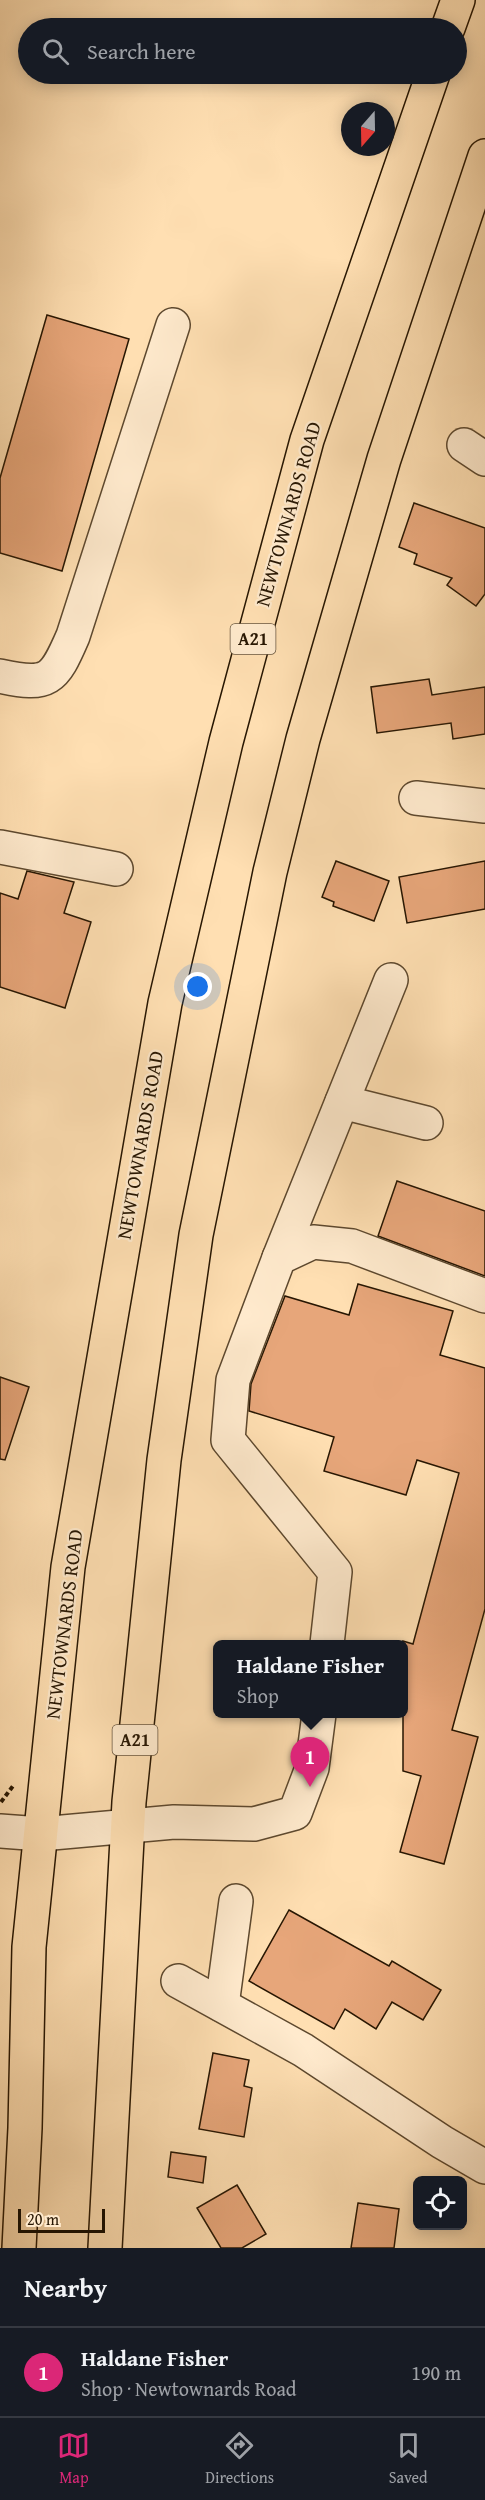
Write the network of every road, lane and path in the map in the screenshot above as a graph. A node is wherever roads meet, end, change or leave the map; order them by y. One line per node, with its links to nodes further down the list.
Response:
1 (458, 0): 2 (highway)
2 (452, 18)
3 (430, 84): 20 (highway, NEWTOWNARDS ROAD / A21)
4 (485, 156): 18 (highway, A21)
5 (172, 325): 6 (street)
6 (0, 676)
7 (416, 798): 8 (street)
8 (485, 806)
9 (0, 847): 10 (street)
10 (116, 869)
11 (391, 980): 12 (street)
12 (342, 1102): 13 (street); 14 (street)
13 (426, 1123)
14 (279, 1258): 15 (street); 16 (street)
15 (485, 1296)
16 (327, 1640)
17 (318, 1718): 18 (street)
18 (127, 1826): 20 (street); 26 (highway, A21)
19 (0, 1832): 20 (street)
20 (41, 1834): 25 (highway, NEWTOWNARDS ROAD / A21)
21 (236, 1902): 23 (street)
22 (178, 1981): 23 (street)
23 (222, 2005): 24 (street)
24 (485, 2167)
25 (19, 2248)
26 (105, 2248)

